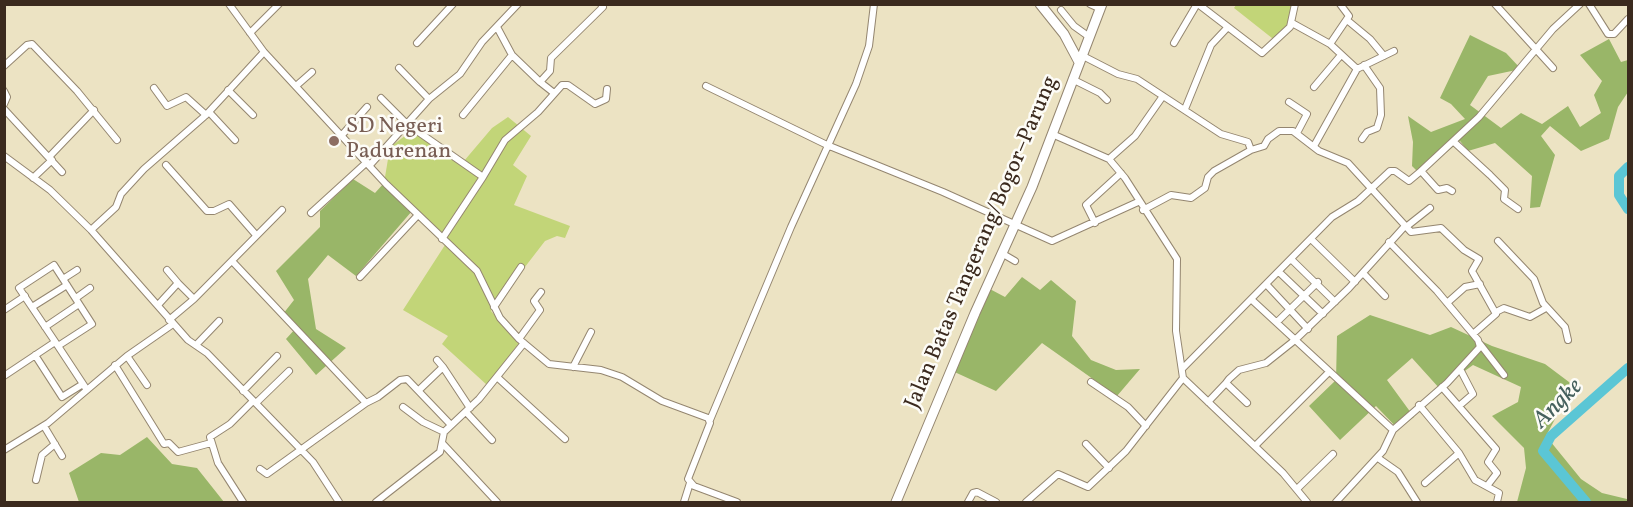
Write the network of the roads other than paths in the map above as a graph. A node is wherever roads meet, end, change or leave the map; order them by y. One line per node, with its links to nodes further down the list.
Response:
1 (229, 4): 23 (street)
2 (279, 4): 23 (street)
3 (453, 4): 26 (street)
4 (518, 4): 21 (street)
5 (601, 4): 43 (street)
6 (874, 4): 73 (street)
7 (1040, 4): 24 (main road, Jalan Batas Tangerang/Bogor–Parung)
8 (1090, 4): 15 (street)
9 (1197, 4): 22 (street); 27 (street)
10 (1295, 4): 19 (street)
11 (1495, 4): 29 (street)
12 (1580, 4): 29 (street)
13 (1589, 4): 17 (street)
14 (1344, 6): 18 (street)
15 (1101, 7): 25 (main road)
16 (1061, 10): 20 (street)
17 (1629, 19)
18 (1347, 20): 28 (street); 34 (street)
19 (1292, 23): 22 (street); 28 (street)
20 (1074, 26): 24 (street); 25 (street)
21 (497, 27): 32 (street); 54 (street)
22 (1227, 28): 60 (street)
23 (250, 33): 31 (street)
24 (1064, 34): 35 (main road, Jalan Batas Tangerang/Bogor–Parung)
25 (1088, 36): 35 (main road)
26 (417, 43)
27 (1174, 43)
28 (1330, 44): 33 (street)
29 (1535, 50): 39 (street); 72 (street)
30 (1394, 51): 34 (street)
31 (264, 52): 44 (street); 49 (street)
32 (513, 55): 43 (street); 64 (street)
33 (1341, 55): 40 (street); 46 (street)
34 (1384, 56): 36 (street)
35 (1080, 58): 42 (main road, Jalan Batas Tangerang/Bogor–Parung); 52 (street)
36 (1364, 65): 40 (street); 69 (street)
37 (4, 66): 61 (street)
38 (399, 68): 54 (street)
39 (1553, 68)
40 (1357, 69): 74 (street)
41 (312, 72): 44 (street)
42 (1072, 79): 55 (street); 67 (main road, Jalan Batas Tangerang/Bogor–Parung)
43 (540, 82): 51 (street)
44 (296, 86): 68 (street)
45 (706, 86): 73 (street)
46 (1314, 87)
47 (154, 88): 62 (street)
48 (607, 89): 51 (street)
49 (228, 90): 62 (street); 63 (street)
50 (4, 91): 57 (street)
51 (554, 93): 84 (street)
52 (1163, 96): 60 (street); 78 (street)
53 (381, 98): 65 (street)
54 (429, 99): 65 (street)
55 (1107, 100)
56 (1289, 102): 66 (street)
57 (4, 104)
58 (367, 108): 68 (street)
59 (4, 109): 77 (street)
60 (1185, 109): 75 (street)
61 (94, 110): 70 (street); 77 (street)
62 (207, 113): 71 (street); 98 (street)
63 (253, 115)
64 (463, 115)
65 (408, 124): 79 (street); 84 (street)
66 (1297, 133): 74 (street); 75 (street)
67 (1052, 134): 78 (street); 96 (main road, Jalan Batas Tangerang/Bogor–Parung)
68 (342, 135): 79 (street)
69 (1362, 139)
70 (117, 140)
71 (235, 140)
72 (1454, 142): 81 (street); 90 (street)
73 (827, 145): 96 (street); 181 (street)
74 (1314, 146): 86 (street)
75 (1251, 150): 92 (street)
76 (4, 156): 85 (street)
77 (50, 159): 82 (street); 85 (street)
78 (1109, 159): 83 (street)
79 (368, 163): 93 (street); 94 (street)
80 (166, 165): 99 (street)
81 (1421, 171): 86 (street); 87 (street)
82 (62, 172)
83 (1121, 173): 88 (street); 95 (street)
84 (483, 177): 100 (street)
85 (33, 178): 98 (street)
86 (1370, 190): 97 (street); 101 (street)
87 (1452, 190)
88 (1138, 202): 92 (street); 95 (street)
89 (1430, 208): 97 (street)
90 (1518, 209)
91 (282, 210): 99 (street)
92 (1143, 210): 158 (street)
93 (311, 213)
94 (417, 216): 100 (street); 113 (street)
95 (1095, 223): 96 (street)
96 (1016, 225): 104 (main road, Jalan Batas Tangerang/Bogor–Parung)
97 (1406, 227): 103 (street); 119 (street)
98 (91, 230): 130 (street)
99 (256, 235): 106 (street)
100 (442, 239): 131 (street)
101 (1311, 239): 105 (street); 116 (street)
102 (1498, 241): 133 (street)
103 (1389, 242): 112 (street); 129 (street)
104 (1003, 254): 107 (street); 213 (main road, Jalan Batas Tangerang/Bogor–Parung)
105 (1291, 258): 111 (street); 115 (street)
106 (232, 261): 125 (street); 175 (street)
107 (1015, 261)
108 (521, 267): 131 (street)
109 (77, 270): 114 (street)
110 (167, 270): 117 (street)
111 (1279, 272): 118 (street); 123 (street)
112 (1364, 273): 116 (street); 124 (street)
113 (360, 277)
114 (65, 282): 122 (street); 127 (street); 132 (street)
115 (1318, 282): 123 (street); 128 (street)
116 (1354, 282): 128 (street)
117 (178, 283): 125 (street); 130 (street)
118 (1266, 284): 126 (street); 134 (street)
119 (1480, 284): 129 (street); 136 (street)
120 (90, 288): 127 (street)
121 (541, 292): 147 (street)
122 (25, 296): 132 (street); 135 (street)
123 (1304, 296): 134 (street); 137 (street)
124 (1384, 296)
125 (194, 299): 139 (street)
126 (1252, 300): 140 (street); 158 (street)
127 (77, 301): 141 (street); 148 (street)
128 (1335, 302): 137 (street)
129 (1447, 303): 144 (street)
130 (158, 305): 139 (street)
131 (494, 307): 147 (street)
132 (32, 308): 141 (street)
133 (1546, 308): 136 (street); 146 (street)
134 (1291, 309): 140 (street); 142 (street)
135 (4, 310)
136 (1496, 312): 144 (street)
137 (1323, 314): 142 (street)
138 (219, 321): 150 (street)
139 (171, 322): 150 (street); 152 (street)
140 (1277, 322): 145 (street)
141 (45, 327): 148 (street)
142 (1308, 329): 145 (street)
143 (591, 332): 157 (street)
144 (1473, 334): 149 (street)
145 (1295, 340): 161 (street); 167 (street)
146 (1568, 340)
147 (521, 341): 157 (street); 164 (street)
148 (56, 344): 151 (street); 169 (street)
149 (1480, 344): 159 (street); 162 (street)
150 (196, 345): 172 (street)
151 (35, 355): 163 (street); 169 (street)
152 (127, 356): 155 (street); 168 (street)
153 (278, 356): 172 (street)
154 (437, 360): 156 (street)
155 (115, 365): 169 (street); 189 (street)
156 (443, 367): 171 (street); 180 (street)
157 (573, 367): 181 (street)
158 (1183, 368): 165 (street)
159 (1460, 369): 170 (street); 178 (street)
160 (290, 371): 173 (street)
161 (1329, 372): 185 (street); 193 (street)
162 (1503, 375)
163 (4, 376)
164 (497, 377): 180 (street); 187 (street)
165 (1183, 378): 174 (street); 184 (street)
166 (1091, 382): 184 (street)
167 (1226, 383): 174 (street); 176 (street)
168 (147, 385)
169 (85, 387): 183 (street)
170 (1442, 387): 177 (street); 178 (street)
171 (419, 390): 175 (street); 182 (street)
172 (243, 391): 173 (street)
173 (255, 402): 189 (street); 195 (street)
174 (1208, 402): 193 (street)
175 (366, 403): 195 (street)
176 (1247, 403)
177 (1419, 405): 185 (street); 196 (street)
178 (1459, 406): 205 (street)
179 (404, 407): 186 (street)
180 (468, 410): 182 (street); 188 (street)
181 (710, 420): 203 (street)
182 (451, 425): 186 (street)
183 (44, 426): 190 (street); 194 (street)
184 (1146, 426): 200 (street)
185 (1393, 430): 199 (street)
186 (444, 432): 191 (street)
187 (565, 439)
188 (492, 440)
189 (211, 443): 207 (street)
190 (55, 444): 198 (street); 202 (street)
191 (443, 444): 209 (street); 210 (street)
192 (1086, 444): 200 (street)
193 (1255, 446): 206 (street)
194 (4, 450)
195 (302, 450): 201 (street); 208 (street)
196 (1459, 453): 204 (street); 205 (street)
197 (1333, 454): 206 (street)
198 (62, 456)
199 (1378, 458): 218 (street); 219 (street)
200 (1109, 468): 216 (street)
201 (260, 469)
202 (36, 480)
203 (690, 483): 211 (street); 212 (street)
204 (1425, 483)
205 (1487, 486): 220 (street)
206 (1297, 489): 217 (street)
207 (243, 502)
208 (339, 502)
209 (376, 502)
210 (497, 502)
211 (684, 502)
212 (737, 502)
213 (899, 502)
214 (968, 502): 215 (street)
215 (996, 502)
216 (1026, 502)
217 (1307, 502)
218 (1336, 502)
219 (1417, 502)
220 (1497, 502)

